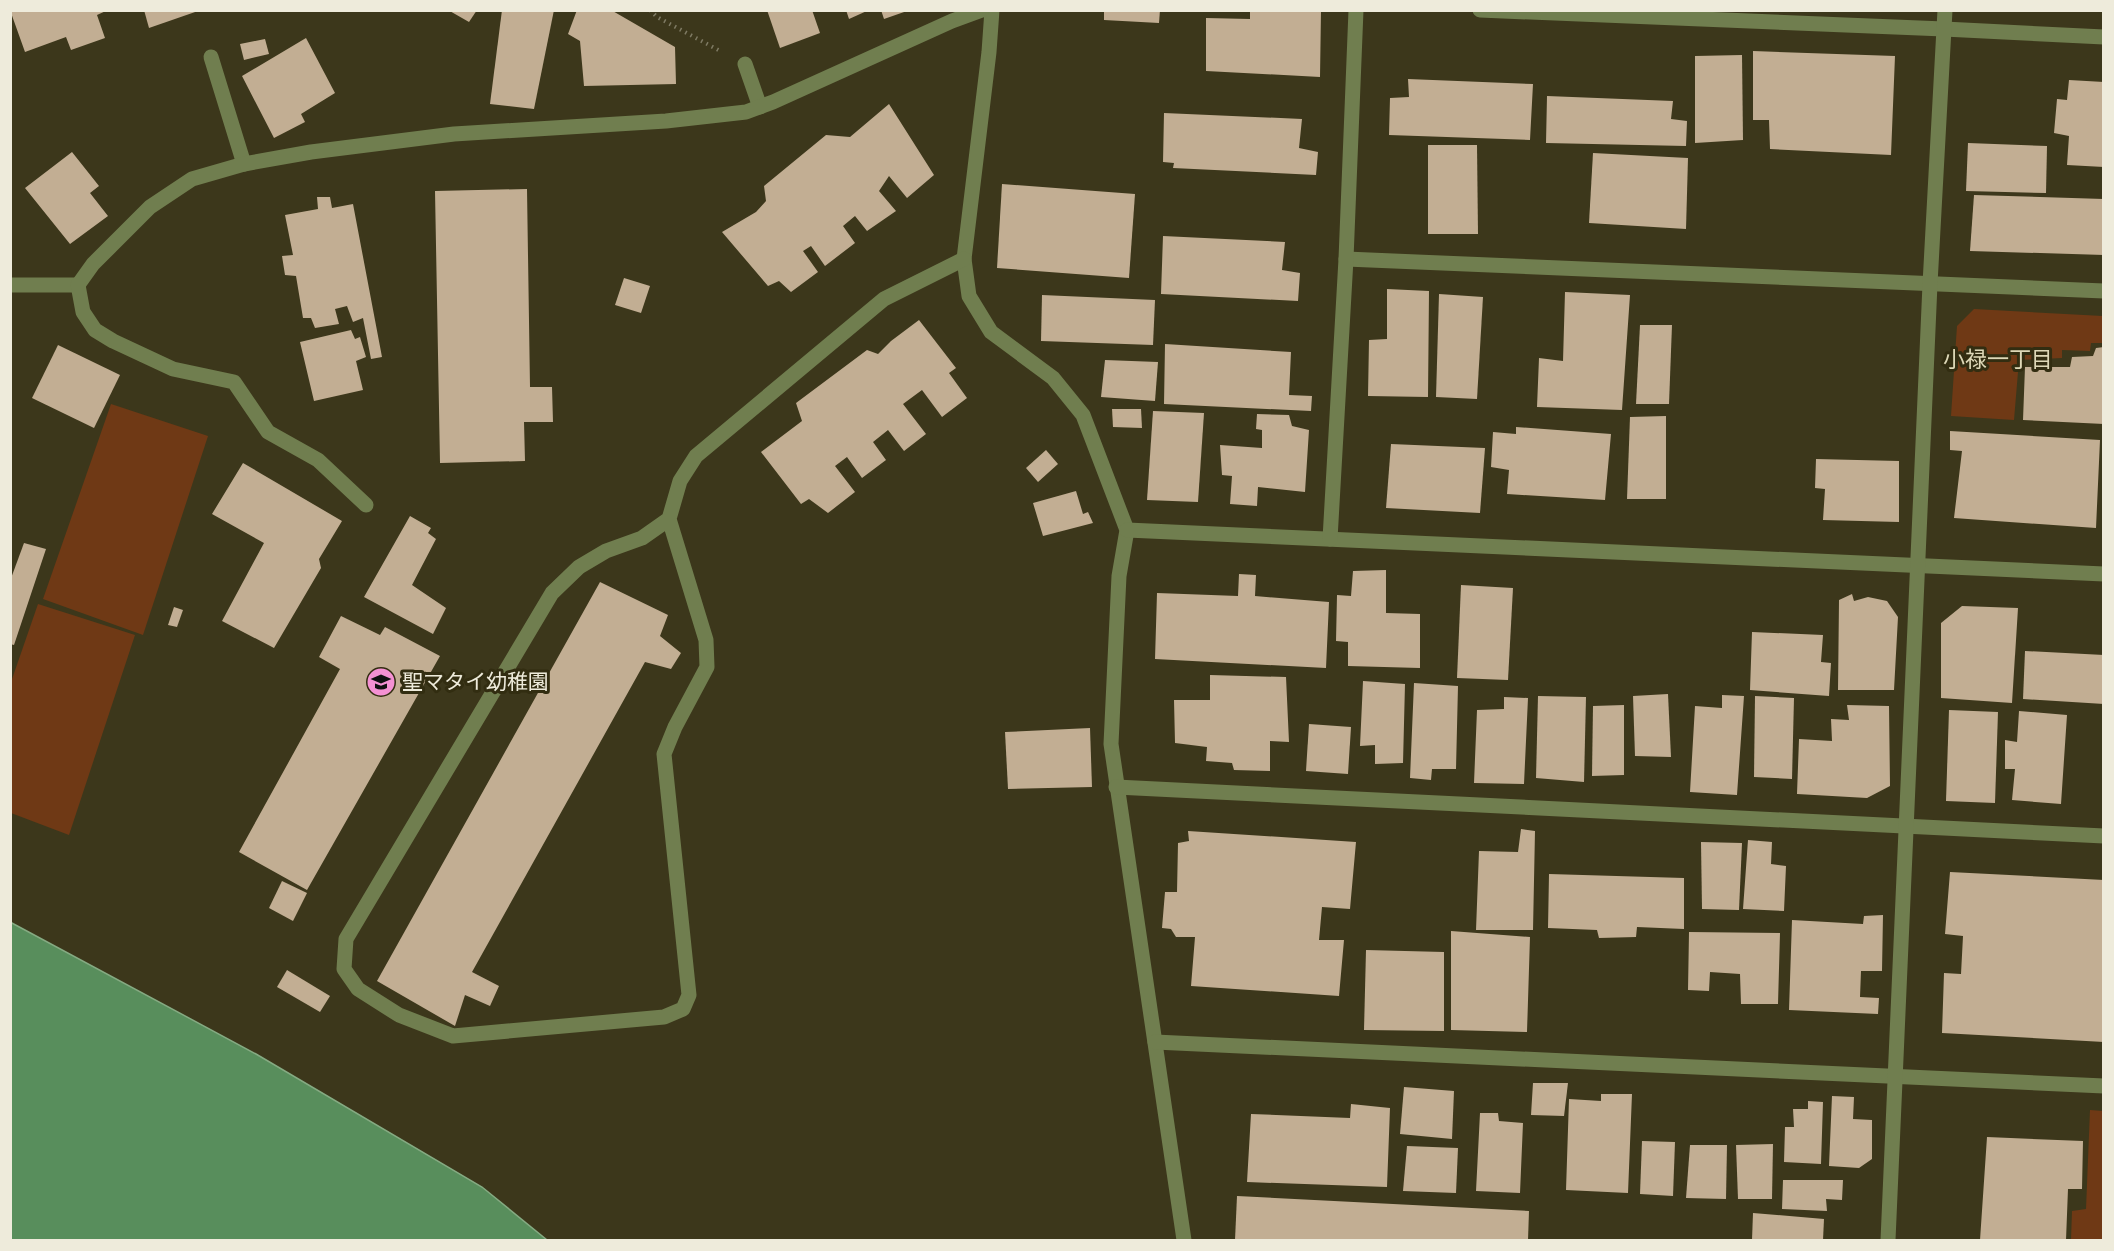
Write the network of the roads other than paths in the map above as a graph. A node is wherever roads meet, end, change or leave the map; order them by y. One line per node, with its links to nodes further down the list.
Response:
1 (982, 10): 10 (street)
2 (992, 10): 12 (street)
3 (1356, 10): 13 (street)
4 (1480, 10): 6 (street)
5 (1945, 10): 6 (street)
6 (1944, 29): 7 (street); 14 (street)
7 (2103, 37)
8 (211, 57): 11 (street)
9 (745, 64): 10 (street)
10 (760, 107): 11 (street)
11 (244, 164): 16 (street)
12 (964, 259): 19 (street); 20 (street)
13 (1346, 259): 14 (street); 21 (street)
14 (1930, 284): 17 (street); 22 (street)
15 (10, 285): 16 (street)
16 (78, 285): 18 (street)
17 (2103, 291)
18 (366, 505)
19 (669, 519): 19 (street)
20 (1127, 530): 21 (street); 24 (street)
21 (1330, 539): 22 (street)
22 (1919, 565): 23 (street); 25 (street)
23 (2103, 574)
24 (1116, 787): 25 (street); 27 (street)
25 (1905, 827): 26 (street); 28 (street)
26 (2103, 836)
27 (1155, 1042): 28 (street); 30 (street)
28 (1895, 1077): 29 (street); 31 (street)
29 (2103, 1086)
30 (1184, 1240)
31 (1888, 1240)

